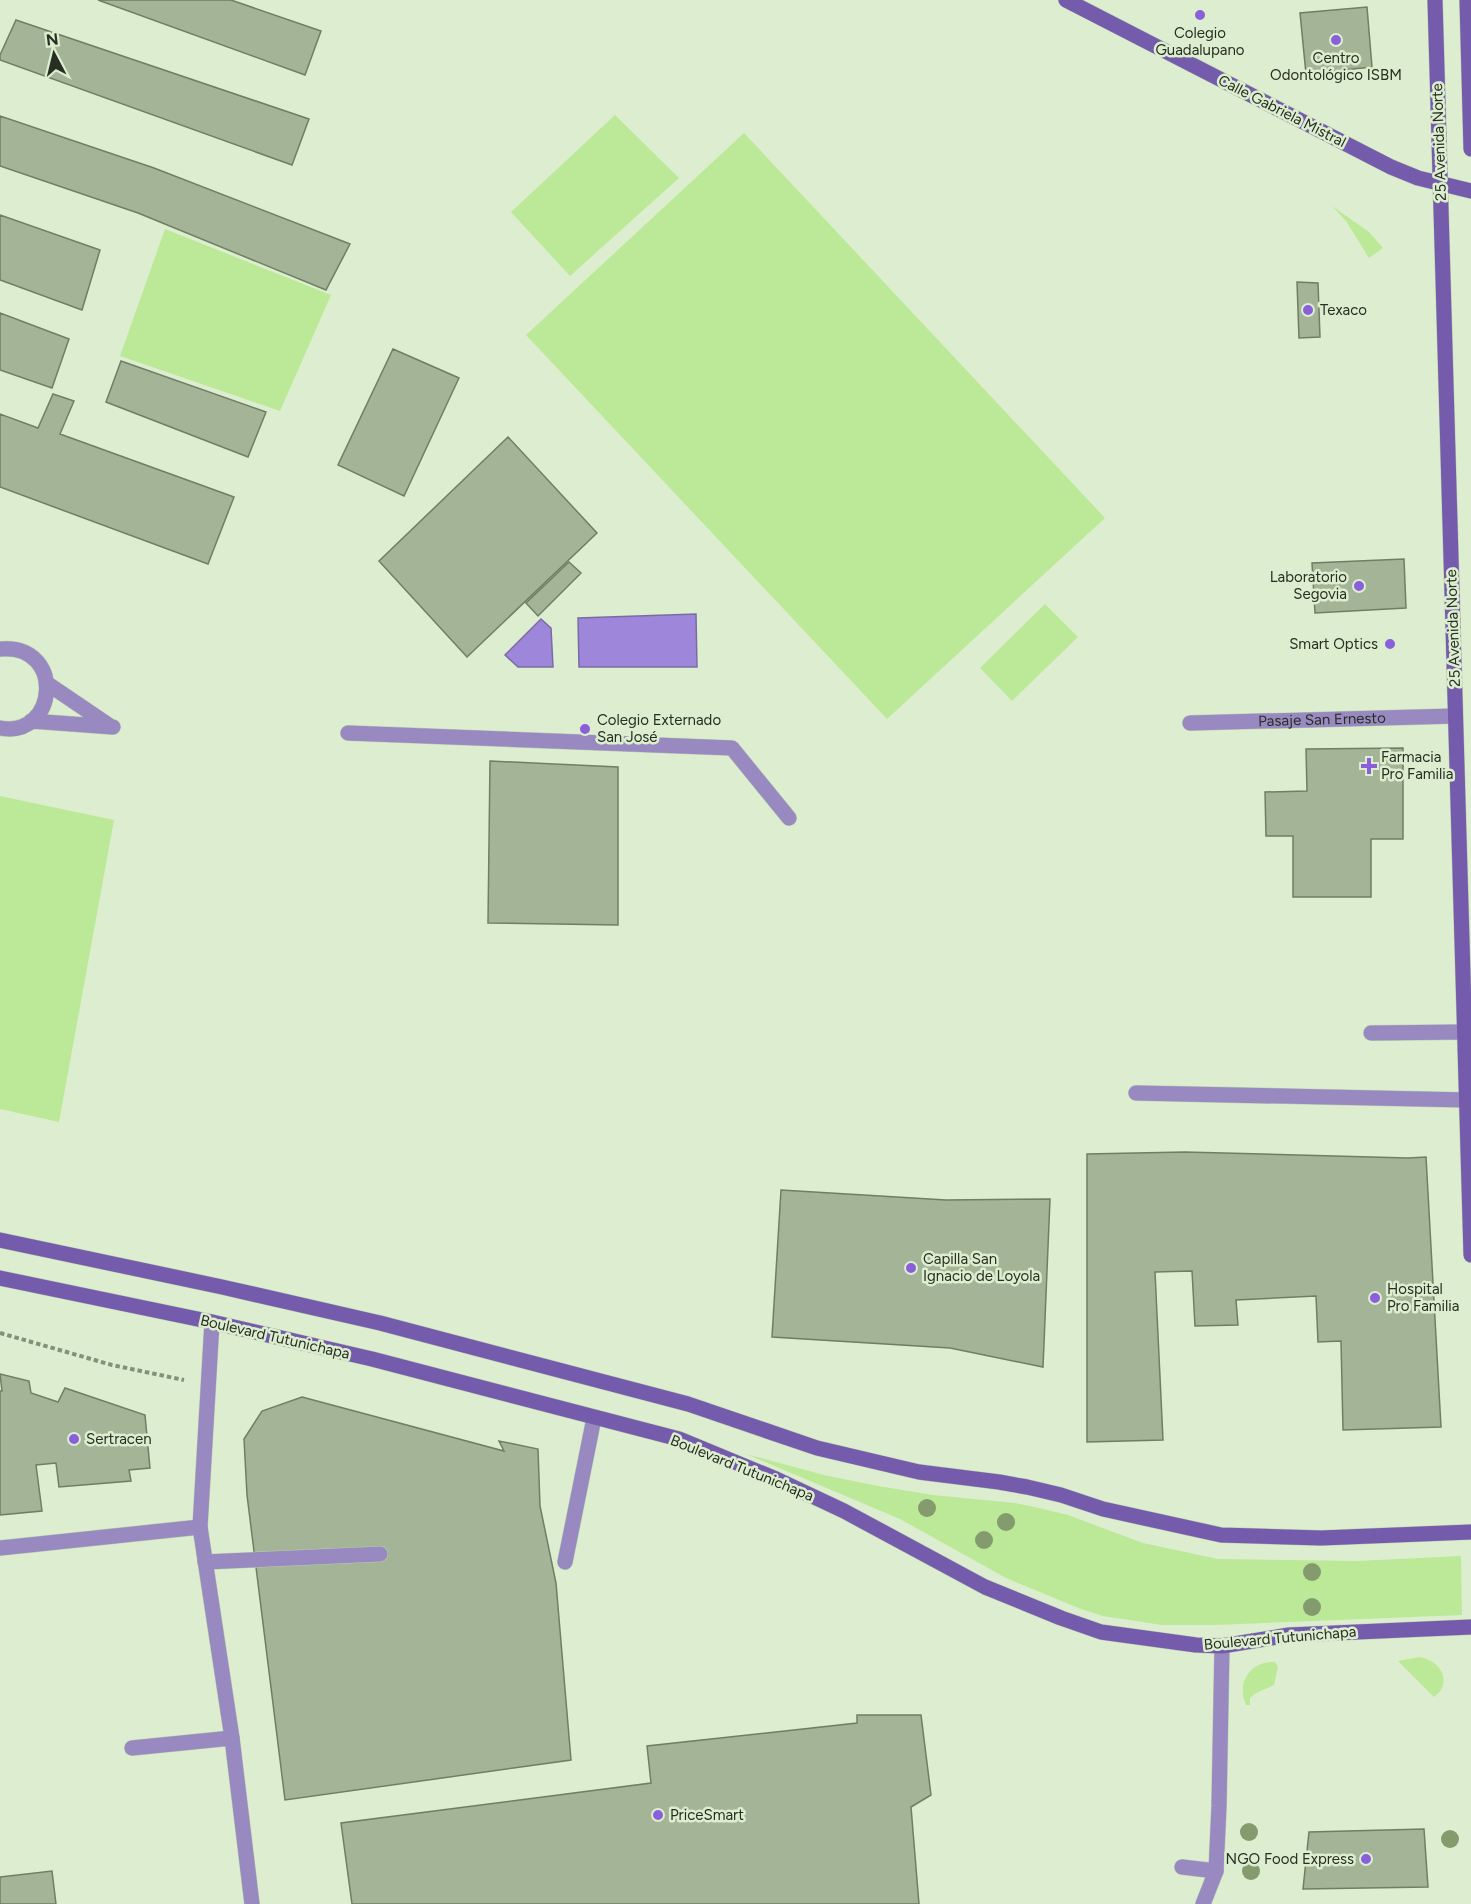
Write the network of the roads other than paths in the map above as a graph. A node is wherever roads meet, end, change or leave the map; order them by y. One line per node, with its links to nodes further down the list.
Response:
1 (1066, 0): 5 (main road, Calle Gabriela Mistral)
2 (1435, 0): 5 (main road, 25 Avenida Norte)
3 (1467, 0): 4 (main road)
4 (1471, 149)
5 (1440, 183): 6 (main road, Calle Gabriela Mistral); 9 (main road, 25 Avenida Norte)
6 (1471, 191)
7 (0, 649): 8 (street)
8 (48, 684): 10 (street); 10 (street)
9 (1455, 716): 11 (street, Pasaje San Ernesto); 15 (main road, 25 Avenida Norte)
10 (31, 721): 12 (street)
11 (1190, 723)
12 (0, 728)
13 (348, 734): 14 (street)
14 (789, 818)
15 (1465, 1032): 16 (street); 18 (main road, 25 Avenida Norte)
16 (1371, 1033)
17 (1136, 1093): 18 (street)
18 (1467, 1100): 20 (main road, 25 Avenida Norte)
19 (0, 1240): 25 (main road)
20 (1471, 1255)
21 (0, 1278): 22 (main road, Boulevard Tutunichapa)
22 (212, 1322): 23 (main road, Boulevard Tutunichapa); 24 (street)
23 (594, 1418): 29 (street); 31 (main road, Boulevard Tutunichapa)
24 (200, 1527): 26 (street); 28 (street)
25 (1471, 1532)
26 (0, 1548)
27 (380, 1554): 28 (street)
28 (205, 1562): 32 (street)
29 (565, 1562)
30 (1471, 1627): 31 (main road, Boulevard Tutunichapa)
31 (1222, 1646): 35 (street)
32 (232, 1738): 33 (street); 36 (street)
33 (132, 1748)
34 (1182, 1867): 35 (street)
35 (1215, 1871): 37 (street)
36 (252, 1904)
37 (1203, 1904)

